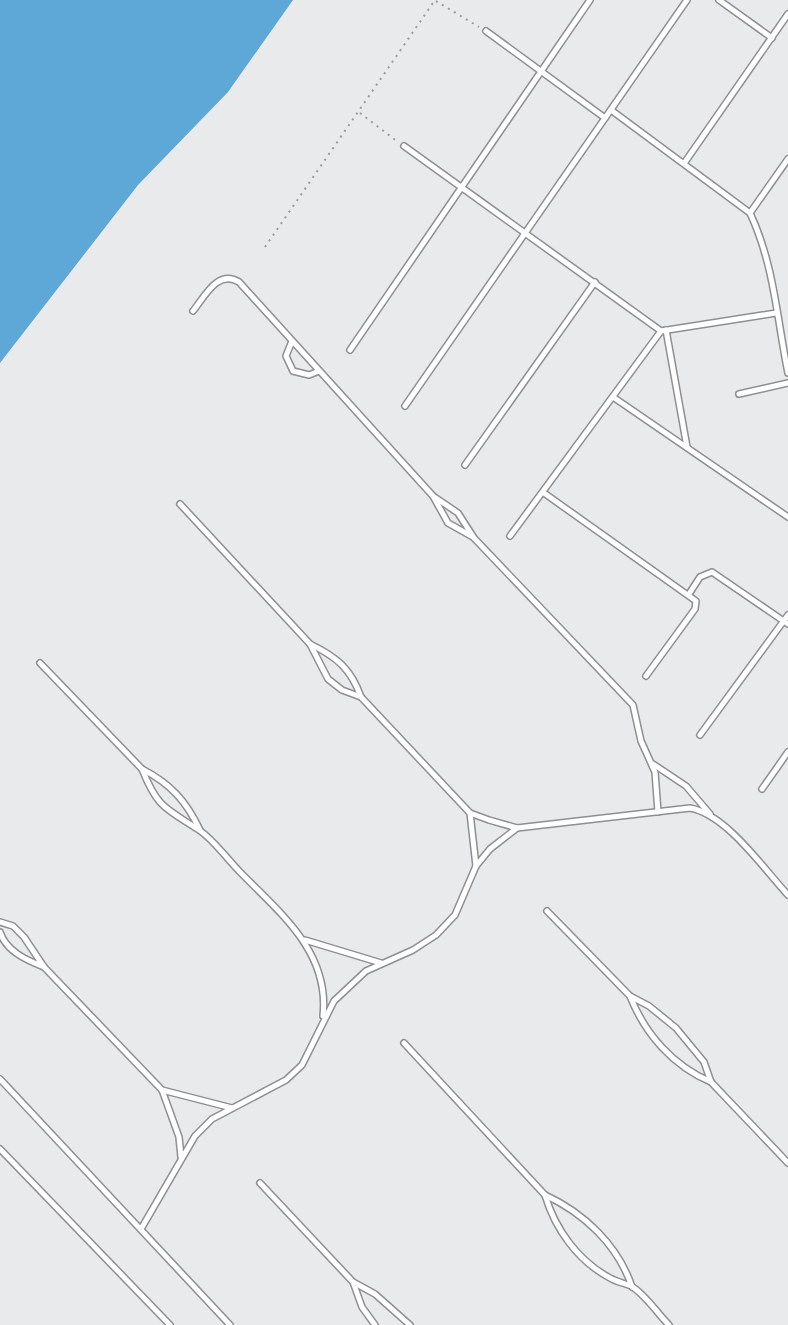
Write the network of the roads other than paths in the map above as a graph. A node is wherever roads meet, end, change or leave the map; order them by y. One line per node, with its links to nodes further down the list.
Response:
1 (590, 0): 7 (lane)
2 (686, 0): 8 (lane)
3 (719, 0): 6 (lane)
4 (788, 14): 6 (lane)
5 (486, 31): 7 (lane)
6 (772, 38): 12 (lane)
7 (541, 70): 9 (lane); 13 (lane)
8 (611, 110): 9 (lane); 12 (lane)
9 (605, 118): 15 (lane)
10 (404, 146): 13 (lane)
11 (788, 159): 14 (lane)
12 (685, 162): 14 (lane)
13 (462, 190): 15 (lane); 21 (lane)
14 (750, 213): 18 (lane)
15 (524, 233): 16 (lane); 27 (lane)
16 (595, 282): 19 (lane); 29 (lane)
17 (193, 311): 20 (lane)
18 (776, 313): 19 (lane); 23 (lane)
19 (664, 330): 26 (lane); 28 (lane)
20 (292, 341): 22 (lane); 22 (lane)
21 (350, 350)
22 (319, 371): 31 (lane)
23 (788, 373)
24 (788, 383): 25 (lane)
25 (739, 394)
26 (613, 397): 28 (lane); 30 (lane)
27 (405, 406)
28 (687, 448): 33 (lane)
29 (465, 465)
30 (544, 493): 34 (lane); 36 (lane)
31 (433, 496): 35 (lane); 35 (lane)
32 (180, 504): 38 (lane)
33 (788, 517)
34 (510, 536)
35 (474, 538): 44 (lane)
36 (689, 594): 37 (lane); 40 (lane)
37 (787, 620): 42 (lane)
38 (310, 644): 41 (lane); 41 (lane)
39 (40, 663): 45 (lane)
40 (646, 676)
41 (361, 697): 48 (lane)
42 (700, 735)
43 (788, 752): 46 (lane)
44 (653, 764): 47 (lane); 49 (lane)
45 (142, 769): 51 (lane); 51 (lane)
46 (762, 789)
47 (658, 812): 49 (lane); 50 (lane)
48 (470, 813): 50 (lane); 52 (lane)
49 (711, 814): 53 (lane)
50 (517, 828): 52 (lane)
51 (200, 830): 57 (lane)
52 (476, 866): 58 (lane)
53 (788, 895)
54 (547, 911): 60 (lane)
55 (0, 922): 59 (lane)
56 (0, 932): 59 (lane)
57 (305, 940): 58 (lane); 61 (lane)
58 (381, 963): 61 (lane)
59 (44, 967): 65 (lane)
60 (630, 996): 64 (lane); 64 (lane)
61 (323, 1020): 66 (lane)
62 (404, 1043): 71 (lane)
63 (0, 1079): 72 (lane)
64 (711, 1082): 69 (lane)
65 (162, 1090): 66 (lane); 68 (lane)
66 (232, 1108): 68 (lane)
67 (0, 1149): 75 (lane)
68 (181, 1157): 72 (lane)
69 (788, 1163)
70 (260, 1183): 73 (lane)
71 (545, 1195): 74 (lane); 74 (lane)
72 (141, 1229): 76 (lane)
73 (353, 1282): 77 (lane); 78 (lane)
74 (632, 1287): 79 (lane)
75 (170, 1325)
76 (230, 1325)
77 (375, 1325)
78 (410, 1325)
79 (669, 1325)

